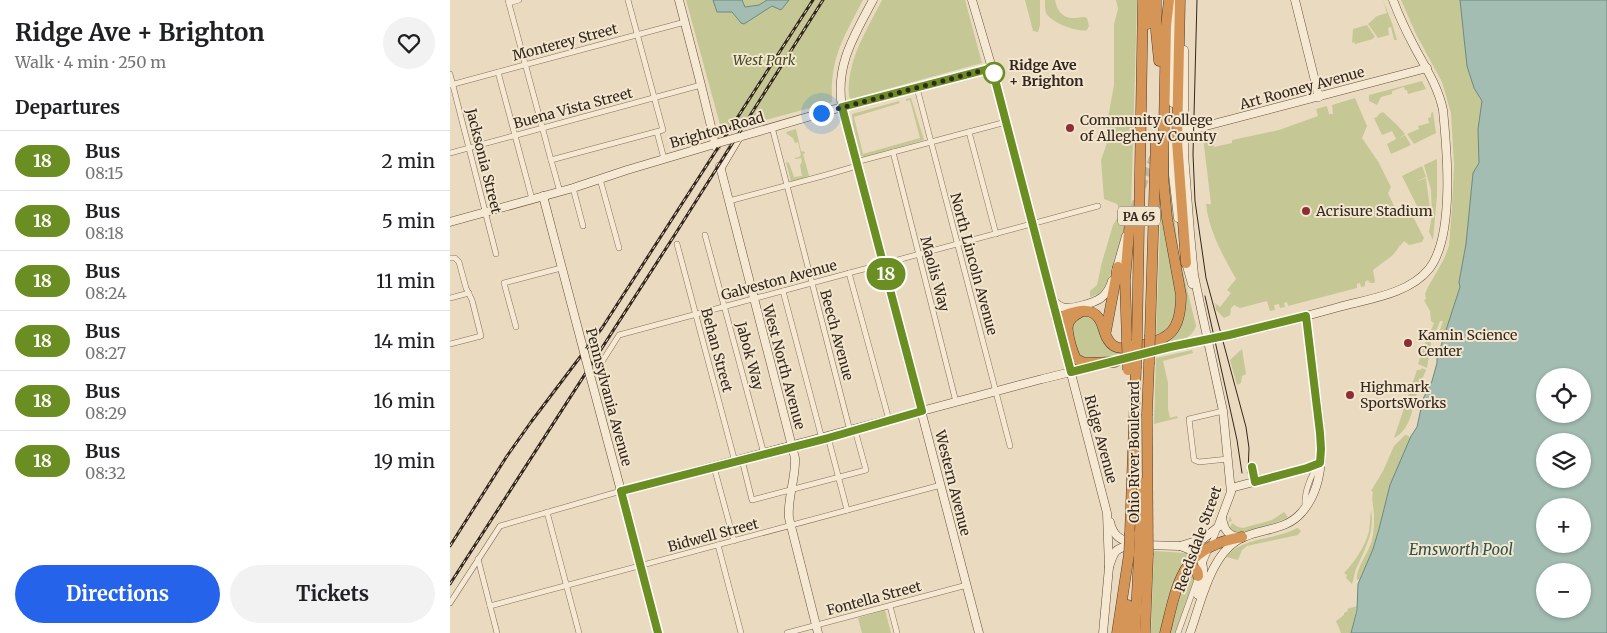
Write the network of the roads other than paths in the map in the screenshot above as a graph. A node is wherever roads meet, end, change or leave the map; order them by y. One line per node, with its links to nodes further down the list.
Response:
1 (519, 0): 13 (street)
2 (628, 0): 16 (street)
3 (679, 0): 15 (main road)
4 (873, 0): 29 (main road, Western Avenue)
5 (972, 0): 20 (main road, Ridge Avenue)
6 (1164, 0): 18 (highway)
7 (1169, 0): 87 (highway)
8 (1174, 0): 17 (main road, Reedsdale Street)
9 (1180, 0): 34 (highway)
10 (1184, 0): 34 (main road, Reedsdale Street)
11 (1295, 0): 27 (main road)
12 (1393, 0): 21 (main road)
13 (509, 1): 19 (street)
14 (1150, 2): 18 (highway); 88 (highway, PA 65)
15 (685, 22): 16 (street, Monterey Street); 25 (main road)
16 (637, 35): 19 (street, Monterey Street); 28 (street)
17 (1174, 41): 30 (main road); 68 (main road, Reedsdale Street)
18 (1159, 61): 123 (highway, Ohio River Boulevard / PA 65, bridge)
19 (526, 64): 22 (street, Monterey Street); 32 (street)
20 (992, 68): 26 (main road, Brighton Road); 31 (main road, Ridge Avenue)
21 (1427, 68): 27 (main road, Art Rooney Avenue); 83 (main road)
22 (498, 72): 24 (street, Monterey Street); 37 (street)
23 (450, 74): 24 (street, Jacksonia Street)
24 (451, 84): 40 (street, Jacksonia Street)
25 (701, 85): 28 (street, Buena Vista Street); 41 (main road)
26 (917, 88): 29 (main road, Brighton Road); 39 (street, North Lincoln Avenue)
27 (1319, 97): 34 (main road, Art Rooney Avenue)
28 (654, 98): 32 (street, Buena Vista Street); 35 (street)
29 (842, 107): 33 (main road, Brighton Road); 46 (main road, Western Avenue)
30 (1166, 108)
31 (1006, 122): 36 (street); 58 (main road, Ridge Avenue)
32 (542, 128): 37 (street, Buena Vista Street); 45 (street)
33 (772, 128): 38 (main road, Brighton Road); 48 (street, Beech Avenue)
34 (1180, 128): 68 (highway); 79 (main road, Reedsdale Street)
35 (657, 132): 44 (street); 45 (street)
36 (969, 132): 39 (street); 60 (street)
37 (515, 135): 40 (street, Buena Vista Street); 52 (street)
38 (740, 137): 41 (main road, Brighton Road, bridge); 53 (main road, West North Avenue)
39 (931, 142): 43 (street); 63 (street, North Lincoln Avenue)
40 (469, 147): 42 (street, Buena Vista Street); 55 (street, Jacksonia Street)
41 (716, 147): 44 (main road, Brighton Road)
42 (450, 152)
43 (893, 152): 46 (street); 66 (street, Maolis Way)
44 (664, 159): 47 (main road, Brighton Road)
45 (552, 160): 50 (street)
46 (857, 164): 48 (street); 69 (main road, Western Avenue)
47 (600, 179): 49 (main road, Brighton Road); 64 (street)
48 (786, 185): 53 (street); 73 (street, Beech Avenue)
49 (573, 188): 50 (main road, Brighton Road); 59 (street)
50 (560, 192): 51 (main road, Brighton Road)
51 (543, 196): 52 (main road, Brighton Road); 71 (main road, Pennsylvania Avenue)
52 (532, 200): 55 (main road, Brighton Road)
53 (728, 201): 77 (main road, West North Avenue)
54 (1098, 206): 58 (street, Galveston Avenue)
55 (486, 212): 57 (main road, Brighton Road); 65 (street, Jacksonia Street)
56 (1130, 220): 70 (main road); 88 (highway)
57 (450, 222)
58 (1033, 224): 60 (street, Galveston Avenue); 78 (main road, Ridge Avenue)
59 (583, 226)
60 (996, 234): 63 (street, Galveston Avenue)
61 (706, 235): 80 (street, Jabok Way)
62 (677, 244): 82 (street, Behan Street)
63 (957, 244): 66 (street, Galveston Avenue); 93 (street, North Lincoln Avenue)
64 (619, 248)
65 (496, 254)
66 (918, 254): 69 (street, Galveston Avenue); 94 (street, Maolis Way)
67 (453, 258): 75 (street)
68 (1186, 262): 79 (main road, Reedsdale Street)
69 (883, 264): 72 (street, Galveston Avenue); 95 (main road, Western Avenue)
70 (1118, 267): 78 (main road); 87 (highway)
71 (562, 268): 85 (street); 111 (main road, Pennsylvania Avenue, bridge)
72 (849, 273): 73 (street, Galveston Avenue); 97 (street)
73 (812, 284): 74 (street, Galveston Avenue); 98 (street, Beech Avenue)
74 (783, 291): 77 (street, Galveston Avenue); 99 (street)
75 (469, 293): 76 (street); 89 (street)
76 (450, 298)
77 (754, 299): 80 (street, Galveston Avenue); 101 (main road, West North Avenue)
78 (1052, 300): 84 (main road, Ridge Avenue)
79 (1200, 304): 86 (main road, Reedsdale Street)
80 (725, 307): 82 (street, Galveston Avenue); 102 (street, Jabok Way)
81 (1082, 311): 84 (highway); 87 (highway); 90 (highway)
82 (696, 315): 91 (street, Galveston Avenue); 104 (street, Behan Street)
83 (1306, 316): 86 (main road); 105 (main road)
84 (1057, 318): 92 (main road, Ridge Avenue)
85 (516, 327)
86 (1208, 338): 90 (main road); 96 (main road, Reedsdale Street)
87 (1108, 340)
88 (1132, 340): 123 (highway, Ohio River Boulevard, bridge)
89 (450, 344)
90 (1115, 362): 92 (main road)
91 (598, 368)
92 (1071, 372): 93 (main road); 114 (main road, Ridge Avenue)
93 (996, 392): 94 (main road); 100 (street, North Lincoln Avenue)
94 (956, 402): 95 (main road)
95 (922, 411): 97 (main road); 108 (main road, Western Avenue)
96 (1224, 411): 103 (main road, Reedsdale Street); 103 (street)
97 (888, 420): 98 (main road)
98 (853, 430): 99 (main road); 107 (street, Beech Avenue)
99 (825, 438): 101 (main road); 107 (street)
100 (1010, 446)
101 (792, 447): 102 (main road); 110 (main road, West North Avenue)
102 (764, 454): 104 (main road)
103 (1228, 459): 109 (main road, Reedsdale Street)
104 (738, 461): 106 (main road); 110 (street, Behan Street)
105 (1320, 463): 109 (main road); 118 (main road)
106 (714, 467): 111 (main road); 119 (street)
107 (838, 478): 110 (street); 112 (street)
108 (941, 485): 112 (street, Bidwell Street); 132 (main road, Western Avenue)
109 (1232, 488): 115 (main road, Reedsdale Street)
110 (791, 490): 116 (main road, West North Avenue)
111 (621, 491): 113 (street); 127 (street, Pennsylvania Avenue)
112 (847, 510): 116 (street, Bidwell Street)
113 (547, 512): 125 (street); 131 (street)
114 (1107, 513): 123 (main road); 128 (main road, Ridge Avenue)
115 (1222, 518): 117 (main road, Reedsdale Street); 118 (main road)
116 (790, 526): 119 (street, Bidwell Street); 136 (main road, West North Avenue)
117 (1218, 527): 121 (main road); 122 (street, Reedsdale Street)
118 (1242, 537): 122 (highway); 151 (main road, Reedsdale Street)
119 (734, 540): 120 (street, Bidwell Street)
120 (718, 545): 127 (street, Bidwell Street); 140 (street)
121 (1180, 546): 123 (main road); 124 (main road)
122 (1211, 546): 124 (highway); 126 (street, Reedsdale Street)
123 (1137, 552): 128 (main road); 145 (highway); 146 (highway, Ohio River Boulevard); 147 (highway); 148 (highway, Ohio River Boulevard)
124 (1198, 555): 126 (main road); 129 (highway)
125 (478, 559): 133 (street); 134 (street)
126 (1203, 565): 130 (street, Reedsdale Street); 151 (main road)
127 (640, 566): 131 (street, Bidwell Street); 139 (street, Pennsylvania Avenue)
128 (1109, 567): 144 (main road, Ridge Avenue)
129 (1185, 570): 130 (highway); 149 (highway)
130 (1198, 576): 150 (street, Reedsdale Street)
131 (566, 585): 134 (street, Bidwell Street); 138 (street)
132 (967, 585): 135 (street, Fontella Street); 143 (main road, Western Avenue)
133 (450, 603)
134 (490, 606): 137 (street)
135 (890, 606): 136 (street, Fontella Street); 142 (street)
136 (817, 629): 141 (street, Fontella Street)
137 (497, 633)
138 (579, 633)
139 (658, 633)
140 (741, 633)
141 (787, 633)
142 (897, 633)
143 (979, 633)
144 (1103, 633)
145 (1118, 633)
146 (1126, 633)
147 (1135, 633)
148 (1145, 633)
149 (1165, 633)
150 (1178, 633)
151 (1190, 633)

